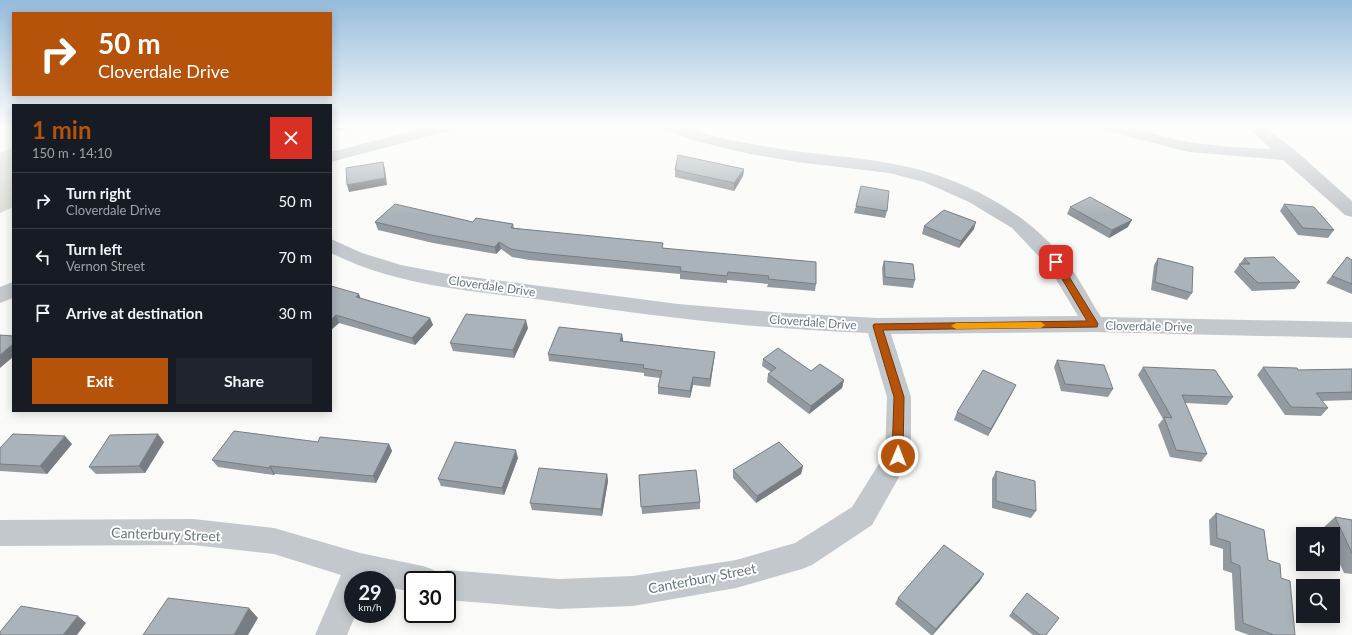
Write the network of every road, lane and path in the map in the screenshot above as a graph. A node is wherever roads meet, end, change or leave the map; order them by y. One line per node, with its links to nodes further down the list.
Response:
1 (1290, 155): 3 (street)
2 (789, 156): 7 (street)
3 (1352, 211)
4 (332, 246): 8 (street, Cloverdale Drive)
5 (12, 290): 6 (street)
6 (0, 296)
7 (1094, 324): 8 (street, Cloverdale Drive); 9 (street, Cloverdale Drive)
8 (878, 326): 12 (street, Canterbury Street)
9 (1352, 330)
10 (0, 533): 11 (street, Canterbury Street)
11 (344, 572)
12 (456, 587)
13 (344, 605): 14 (street)
14 (331, 635)

